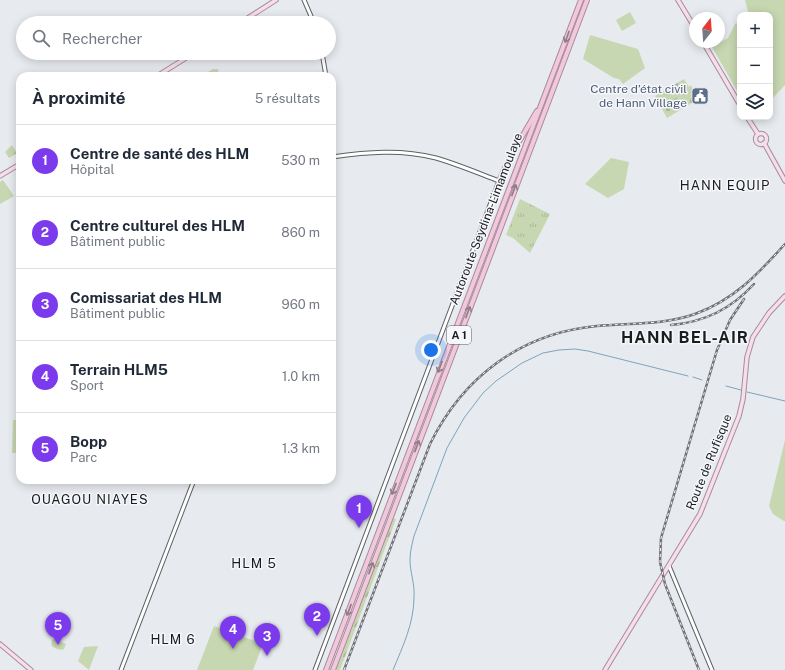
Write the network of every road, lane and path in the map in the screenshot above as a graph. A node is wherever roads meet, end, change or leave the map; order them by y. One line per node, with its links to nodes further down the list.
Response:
1 (276, 0): 6 (main road)
2 (304, 0): 7 (street)
3 (580, 0): 15 (highway, Autoroute Seydina-Limamoulaye / A 1, one-way to 15)
4 (588, 0): 32 (highway, Autoroute Seydina-Limamoulaye / A 1, one-way to 4)
5 (678, 0): 8 (main road)
6 (251, 16)
7 (311, 16)
8 (689, 18)
9 (707, 48): 14 (main road)
10 (183, 60): 12 (main road)
11 (323, 60): 13 (street)
12 (163, 72)
13 (325, 72)
14 (737, 100)
15 (540, 107): 22 (highway); 31 (highway, Autoroute Seydina-Limamoulaye / A 1, one-way to 31)
16 (749, 120): 17 (main road)
17 (758, 134): 18 (main road); 18 (main road)
18 (764, 143): 23 (main road)
19 (336, 157): 22 (street)
20 (16, 166): 21 (main road)
21 (1, 175)
22 (499, 181): 30 (street)
23 (785, 181)
24 (785, 296): 26 (main road, Route de Rufisque)
25 (192, 484): 29 (street)
26 (669, 566): 33 (main road, Route de Rufisque); 34 (street)
27 (0, 644): 28 (main road)
28 (31, 670)
29 (121, 670)
30 (315, 670)
31 (326, 670)
32 (333, 670)
33 (605, 670)
34 (712, 670)

